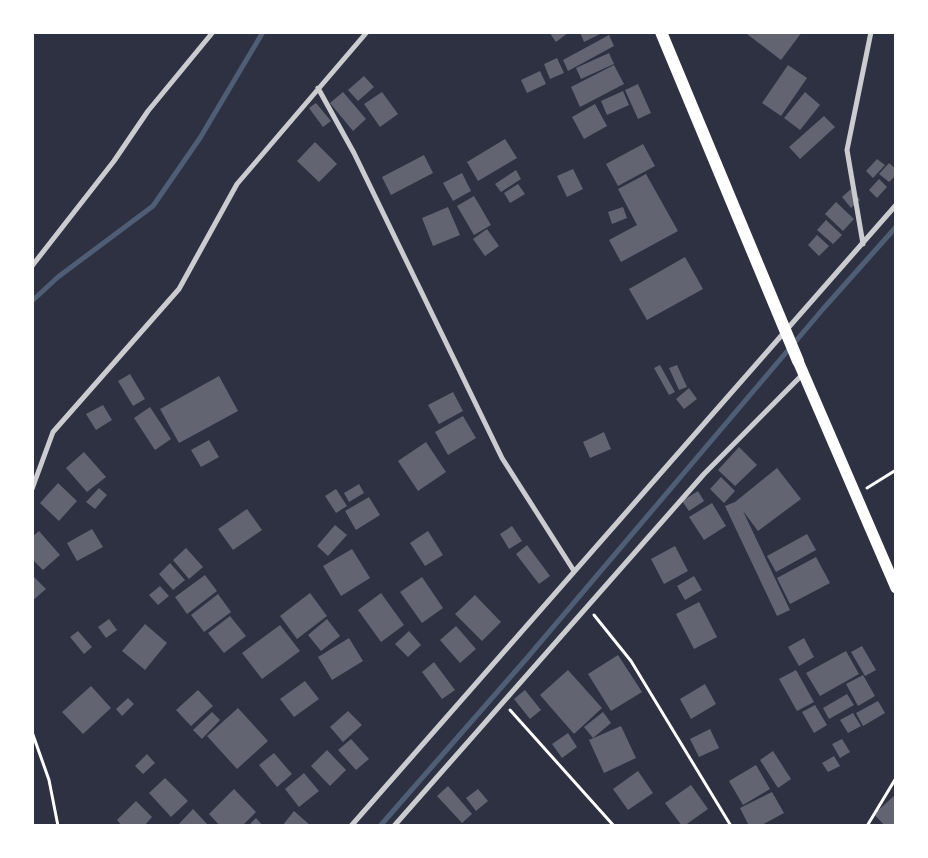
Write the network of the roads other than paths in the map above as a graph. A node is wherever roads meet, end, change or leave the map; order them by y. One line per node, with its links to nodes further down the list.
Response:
1 (213, 32): 8 (street)
2 (367, 32): 5 (street)
3 (661, 32): 9 (highway)
4 (870, 32): 7 (street)
5 (318, 88): 11 (street); 12 (street)
6 (896, 206): 7 (street)
7 (863, 244): 9 (street)
8 (32, 266)
9 (787, 332): 10 (highway); 12 (street)
10 (801, 367): 13 (main road); 15 (street)
11 (32, 489)
12 (574, 571): 14 (street)
13 (896, 588)
14 (351, 826)
15 (394, 826)

